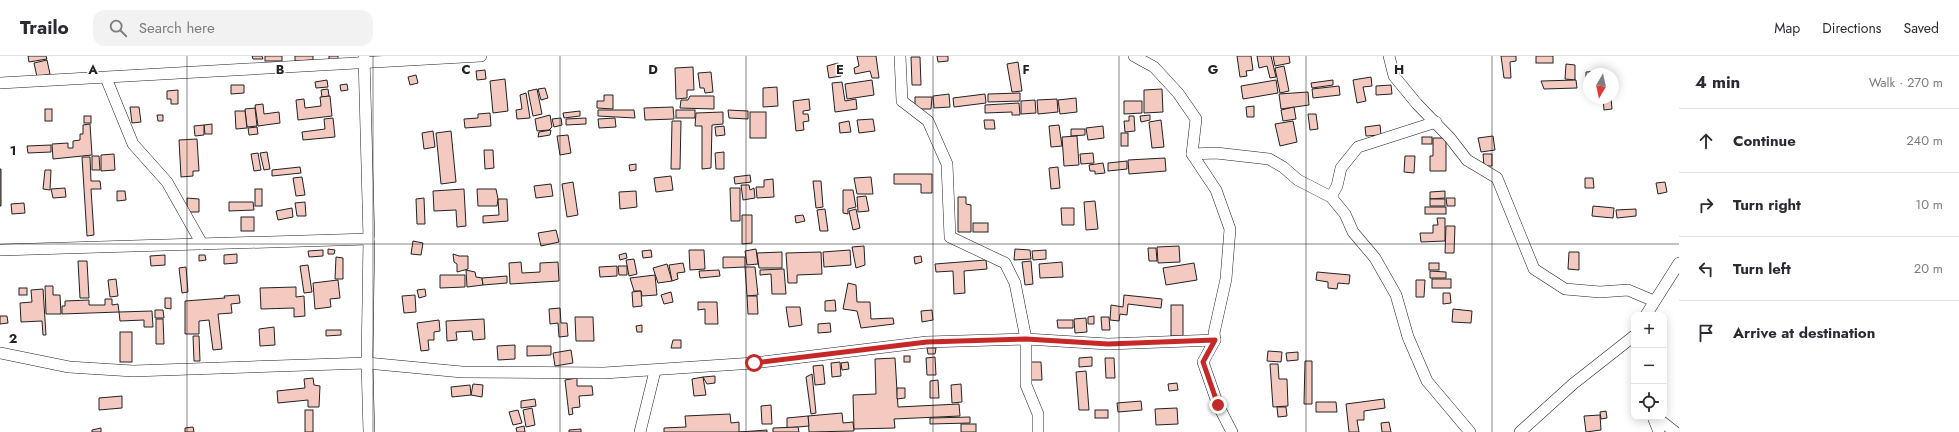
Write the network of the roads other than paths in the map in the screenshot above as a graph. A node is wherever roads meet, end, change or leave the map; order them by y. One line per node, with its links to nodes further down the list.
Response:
1 (481, 56): 5 (street)
2 (900, 56): 19 (street)
3 (1134, 56): 9 (street)
4 (1389, 56): 8 (street)
5 (364, 60): 6 (street); 11 (street)
6 (106, 78): 7 (street); 12 (street)
7 (0, 83)
8 (1436, 122): 10 (street); 15 (street)
9 (1192, 154): 10 (street); 20 (street)
10 (1331, 198): 30 (street)
11 (369, 239): 12 (street); 22 (street)
12 (202, 244): 13 (street)
13 (0, 250)
14 (1679, 263): 15 (street)
15 (1654, 301): 16 (street); 17 (street)
16 (1648, 312)
17 (1655, 312)
18 (1631, 338): 31 (street)
19 (1026, 339): 20 (street); 23 (street); 28 (street)
20 (1215, 340): 29 (street)
21 (0, 353): 22 (street)
22 (367, 363): 23 (street); 26 (street)
23 (654, 371): 27 (street)
24 (1656, 420): 32 (street)
25 (1659, 420): 33 (street)
26 (369, 432)
27 (640, 432)
28 (1038, 432)
29 (1232, 432)
30 (1470, 432)
31 (1520, 432)
32 (1659, 432)
33 (1675, 432)

